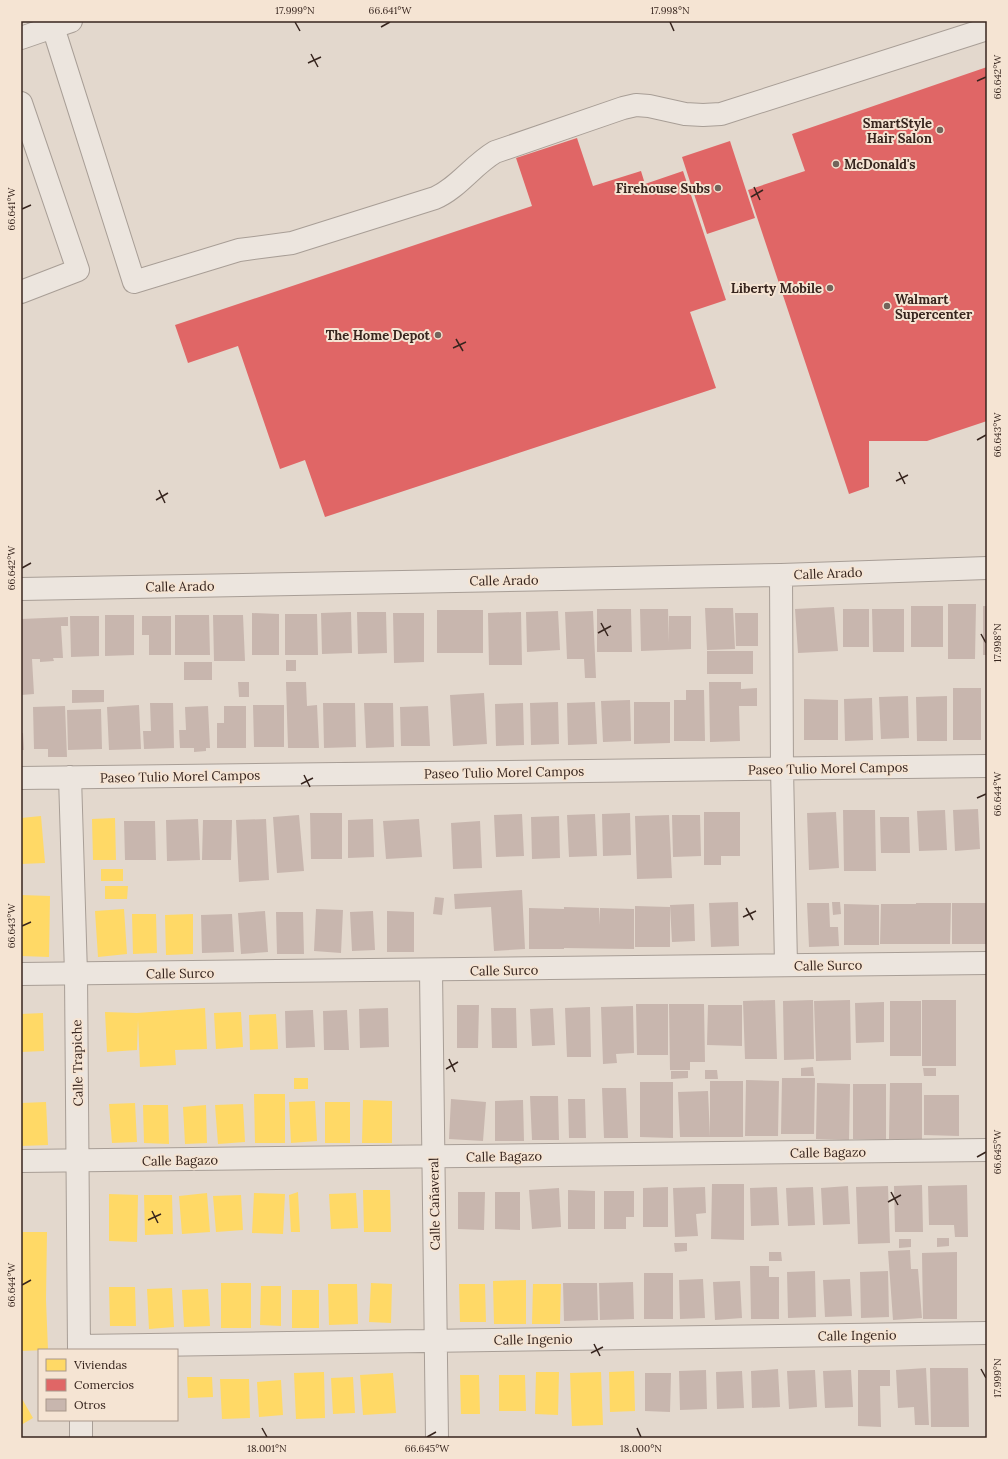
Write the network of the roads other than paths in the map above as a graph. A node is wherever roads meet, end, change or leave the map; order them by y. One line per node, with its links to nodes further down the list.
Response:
1 (62, 24): 2 (street); 3 (street)
2 (987, 29)
3 (21, 38)
4 (21, 103): 5 (street)
5 (29, 151): 6 (street)
6 (21, 292)
7 (987, 568): 8 (street, Calle Arado)
8 (781, 575): 9 (street, Calle Arado); 11 (street)
9 (21, 589)
10 (987, 766): 11 (street, Paseo Tulio Morel Campos)
11 (782, 768): 12 (street, Paseo Tulio Morel Campos); 15 (street)
12 (70, 777): 13 (street, Paseo Tulio Morel Campos); 19 (street, Calle Trapiche)
13 (21, 778)
14 (987, 963): 15 (street, Calle Surco); 16 (street)
15 (786, 965): 17 (street, Calle Surco)
16 (987, 970)
17 (431, 971): 19 (street, Calle Surco); 21 (street, Calle Cañaveral)
18 (21, 974): 19 (street, Calle Surco)
19 (76, 974): 23 (street, Calle Trapiche)
20 (987, 1150): 21 (street, Calle Bagazo)
21 (434, 1157): 23 (street, Calle Bagazo); 25 (street, Calle Cañaveral)
22 (21, 1161): 23 (street, Calle Bagazo)
23 (78, 1161): 26 (street, Calle Trapiche)
24 (987, 1333): 25 (street, Calle Ingenio)
25 (436, 1340): 26 (street, Calle Ingenio); 29 (street, Calle Cañaveral)
26 (79, 1348)
27 (81, 1421): 28 (street)
28 (81, 1438)
29 (437, 1438)

